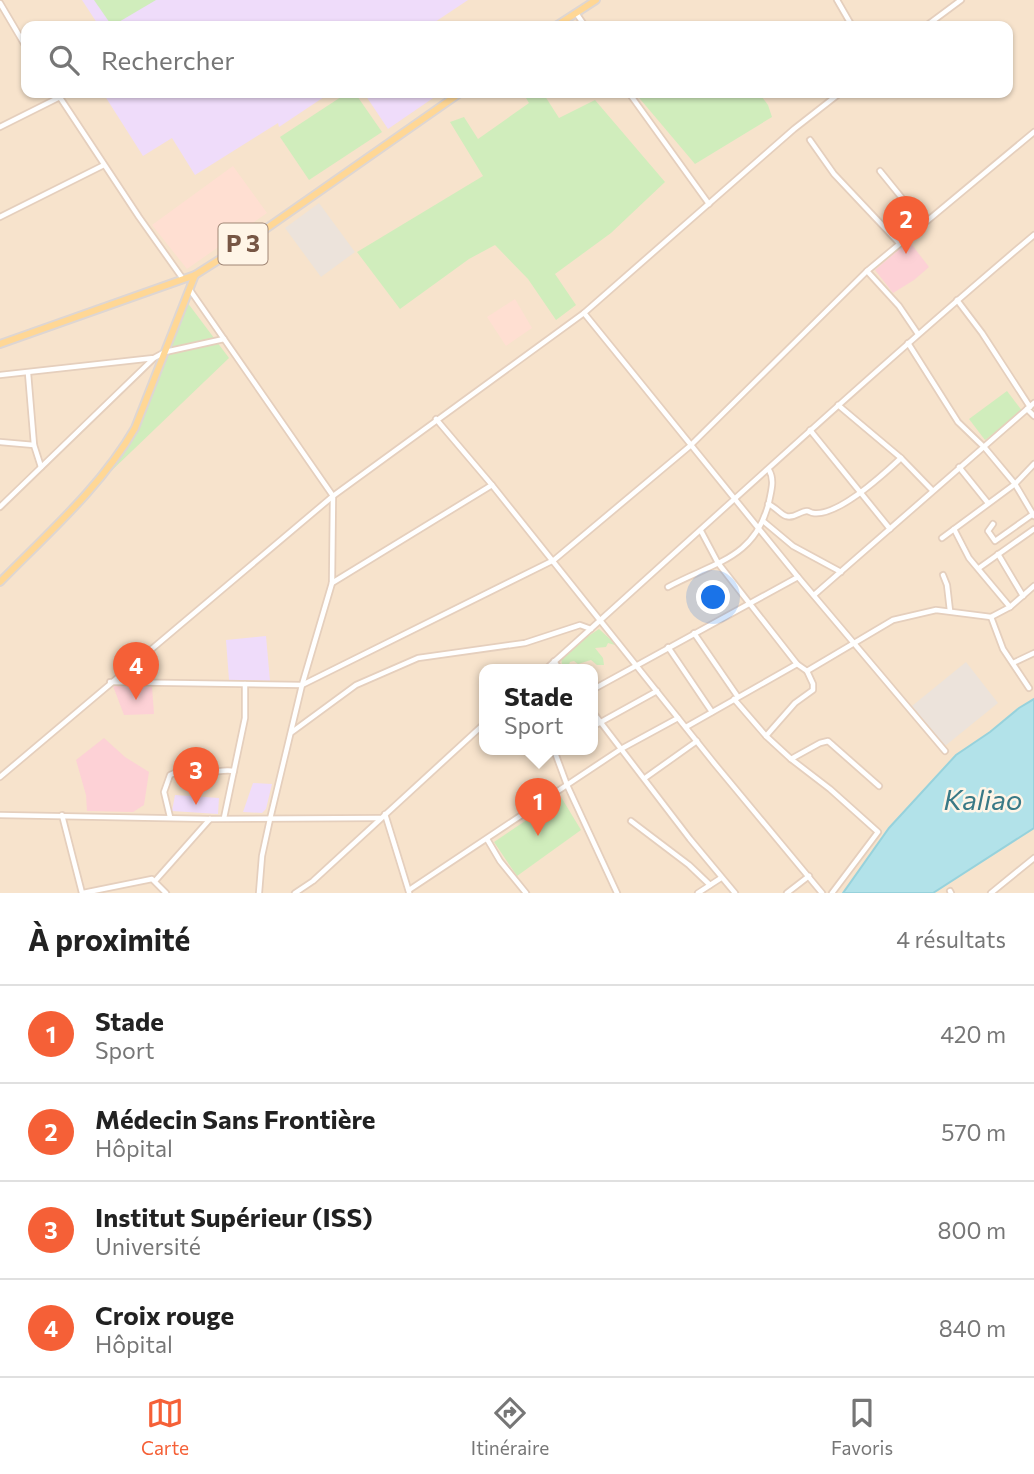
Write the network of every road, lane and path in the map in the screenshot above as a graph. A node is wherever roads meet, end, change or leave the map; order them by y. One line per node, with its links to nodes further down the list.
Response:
1 (596, 0): 5 (main road)
2 (837, 0): 8 (street)
3 (961, 0): 9 (street)
4 (1, 7): 10 (street)
5 (576, 13): 6 (main road); 7 (street)
6 (564, 21)
7 (582, 21)
8 (849, 21)
9 (933, 21)
10 (21, 39)
11 (53, 98): 16 (street)
12 (60, 98): 19 (street)
13 (453, 98): 27 (main road, P 3)
14 (633, 98): 21 (street)
15 (834, 98): 21 (street)
16 (0, 127)
17 (1034, 132): 23 (street)
18 (810, 140): 25 (street)
19 (104, 165): 22 (street); 28 (street)
20 (880, 171): 23 (street)
21 (709, 204): 31 (street)
22 (0, 217)
23 (923, 224): 25 (street)
24 (1034, 235): 30 (street)
25 (899, 243): 26 (street)
26 (867, 271): 32 (street); 47 (street)
27 (195, 275): 28 (main road, P 3); 29 (main road)
28 (184, 280): 35 (main road, P 3)
29 (190, 290): 33 (street); 36 (main road)
30 (957, 300): 32 (street); 41 (street)
31 (584, 313): 43 (street); 47 (street)
32 (918, 334): 34 (street)
33 (224, 339): 36 (street); 58 (street)
34 (908, 343): 40 (street); 48 (street)
35 (0, 344)
36 (164, 352): 37 (street); 79 (main road)
37 (153, 358): 38 (street); 51 (street)
38 (27, 373): 39 (street); 46 (street)
39 (0, 375)
40 (838, 405): 44 (street); 49 (street)
41 (1030, 406): 42 (street); 48 (street)
42 (1034, 416)
43 (436, 419): 55 (street); 58 (street)
44 (810, 430): 53 (street); 57 (street)
45 (0, 442): 46 (street)
46 (34, 445): 51 (street)
47 (690, 446): 59 (street); 73 (street)
48 (985, 448): 52 (street); 54 (street)
49 (901, 458): 56 (street); 57 (street)
50 (1034, 464): 54 (street)
51 (41, 467): 62 (street)
52 (959, 467): 56 (street); 60 (street)
53 (769, 470): 59 (street); 61 (street)
54 (1015, 484): 60 (street); 63 (street)
55 (492, 485): 73 (street); 80 (street)
56 (932, 490): 69 (street)
57 (860, 493): 61 (street); 69 (street)
58 (333, 496): 80 (street); 102 (street)
59 (736, 499): 67 (street); 70 (street)
60 (988, 503): 66 (street)
61 (768, 504): 64 (street)
62 (0, 507)
63 (1034, 515): 65 (street)
64 (763, 521): 67 (street); 76 (street)
65 (993, 524)
66 (954, 528): 71 (street); 75 (street)
67 (760, 529): 74 (street); 78 (street)
68 (1034, 529): 72 (street)
69 (890, 530): 76 (street)
70 (701, 531): 74 (street); 89 (street)
71 (942, 538)
72 (998, 554): 75 (street); 84 (street)
73 (554, 560): 89 (street); 104 (street)
74 (718, 563): 82 (street); 85 (street)
75 (979, 568): 86 (street)
76 (841, 572): 83 (street)
77 (943, 575): 87 (street)
78 (798, 576): 83 (street); 85 (street)
79 (0, 582)
80 (332, 583): 104 (street)
81 (1034, 586): 84 (street)
82 (668, 587)
83 (814, 594): 92 (street)
84 (1023, 596): 86 (street)
85 (749, 603): 91 (street); 100 (street)
86 (1010, 607): 88 (street)
87 (950, 611): 88 (street); 92 (street)
88 (990, 617): 96 (street)
89 (600, 621): 90 (street); 99 (street)
90 (591, 629): 95 (street); 116 (street)
91 (694, 634): 93 (street); 108 (street)
92 (855, 644): 101 (street); 120 (street)
93 (668, 647): 99 (street); 109 (street)
94 (1034, 653): 96 (street)
95 (554, 661): 97 (street); 98 (street)
96 (1013, 663): 106 (street)
97 (551, 664)
98 (556, 664)
99 (637, 664): 105 (street); 107 (street)
100 (797, 664): 101 (street); 108 (street)
101 (807, 671): 117 (street)
102 (110, 682): 103 (street); 124 (street)
103 (245, 684): 104 (street); 123 (street)
104 (302, 685): 116 (street)
105 (598, 687)
106 (1029, 688)
107 (657, 691): 111 (street); 112 (street)
108 (736, 698): 109 (street); 117 (street)
109 (712, 712): 114 (street)
110 (598, 718): 112 (street)
111 (678, 718): 114 (street); 119 (street)
112 (601, 722): 113 (street); 119 (street)
113 (598, 724)
114 (686, 727): 118 (street)
115 (479, 728): 128 (street)
116 (291, 733): 135 (street)
117 (766, 736): 122 (street)
118 (697, 741): 125 (street); 139 (street)
119 (621, 749): 125 (street); 126 (street)
120 (945, 751)
121 (556, 755): 126 (street)
122 (791, 759): 127 (street); 154 (street)
123 (234, 771): 131 (street); 133 (street)
124 (0, 777)
125 (645, 778): 140 (street)
126 (567, 785): 137 (street); 149 (street)
127 (879, 786)
128 (385, 813): 134 (street); 143 (street)
129 (0, 815): 130 (street)
130 (62, 816): 131 (street); 144 (street)
131 (170, 817): 132 (street)
132 (210, 818): 133 (street); 141 (street)
133 (224, 818): 135 (street)
134 (380, 818): 135 (street); 147 (street)
135 (270, 819): 146 (street)
136 (631, 821): 142 (street)
137 (487, 839): 143 (street); 148 (street)
138 (1034, 858): 155 (street)
139 (809, 876): 152 (street); 153 (street)
140 (721, 878): 142 (street); 151 (street)
141 (155, 881): 144 (street); 145 (street)
142 (710, 885): 150 (street)
143 (409, 892)
144 (83, 893)
145 (166, 893)
146 (259, 893)
147 (295, 893)
148 (526, 893)
149 (617, 893)
150 (698, 893)
151 (736, 893)
152 (787, 893)
153 (822, 893)
154 (832, 893)
155 (991, 893)

